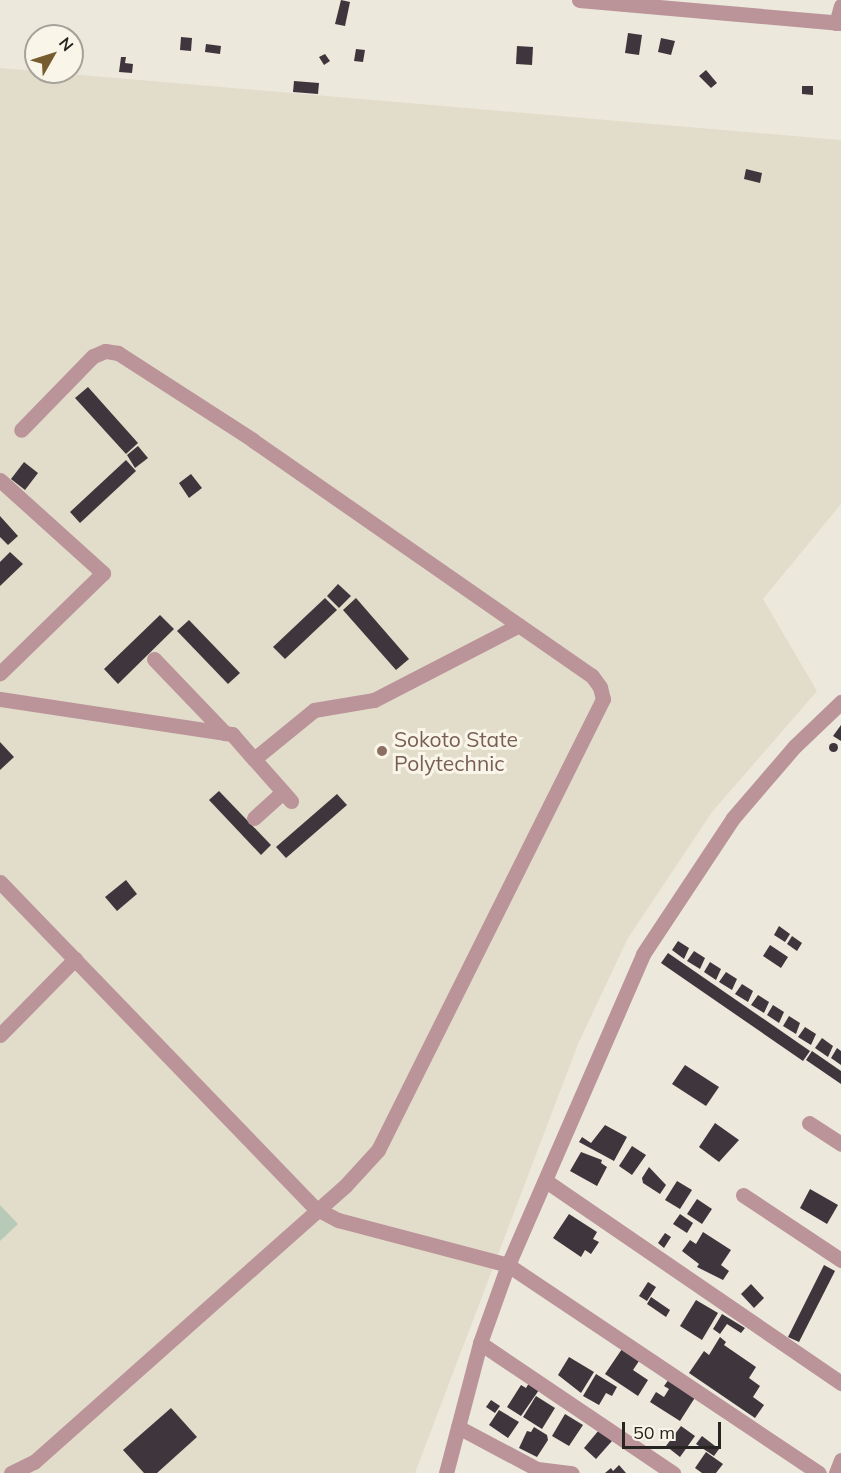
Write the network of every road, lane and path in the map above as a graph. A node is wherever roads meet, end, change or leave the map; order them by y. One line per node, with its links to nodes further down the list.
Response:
1 (579, 0): 2 (street)
2 (706, 6): 4 (street)
3 (841, 6): 4 (street)
4 (839, 23)
5 (21, 430): 7 (street)
6 (0, 480): 9 (street)
7 (519, 625): 13 (street); 22 (street)
8 (154, 658): 12 (street)
9 (0, 673)
10 (0, 699): 12 (street)
11 (841, 702): 20 (street)
12 (225, 733): 13 (street)
13 (254, 759): 14 (street)
14 (254, 818)
15 (0, 882): 16 (street)
16 (75, 959): 17 (street); 22 (street)
17 (0, 1035)
18 (809, 1123): 19 (street)
19 (841, 1144)
20 (546, 1181): 24 (street); 26 (street)
21 (743, 1195): 23 (street)
22 (315, 1208): 24 (street); 29 (street)
23 (841, 1260)
24 (508, 1265): 25 (street); 33 (street)
25 (480, 1343): 27 (street); 32 (street)
26 (841, 1383)
27 (458, 1426): 30 (street); 31 (street)
28 (841, 1460): 34 (street)
29 (11, 1473)
30 (446, 1473)
31 (572, 1473)
32 (673, 1473)
33 (819, 1473)
34 (836, 1473)

